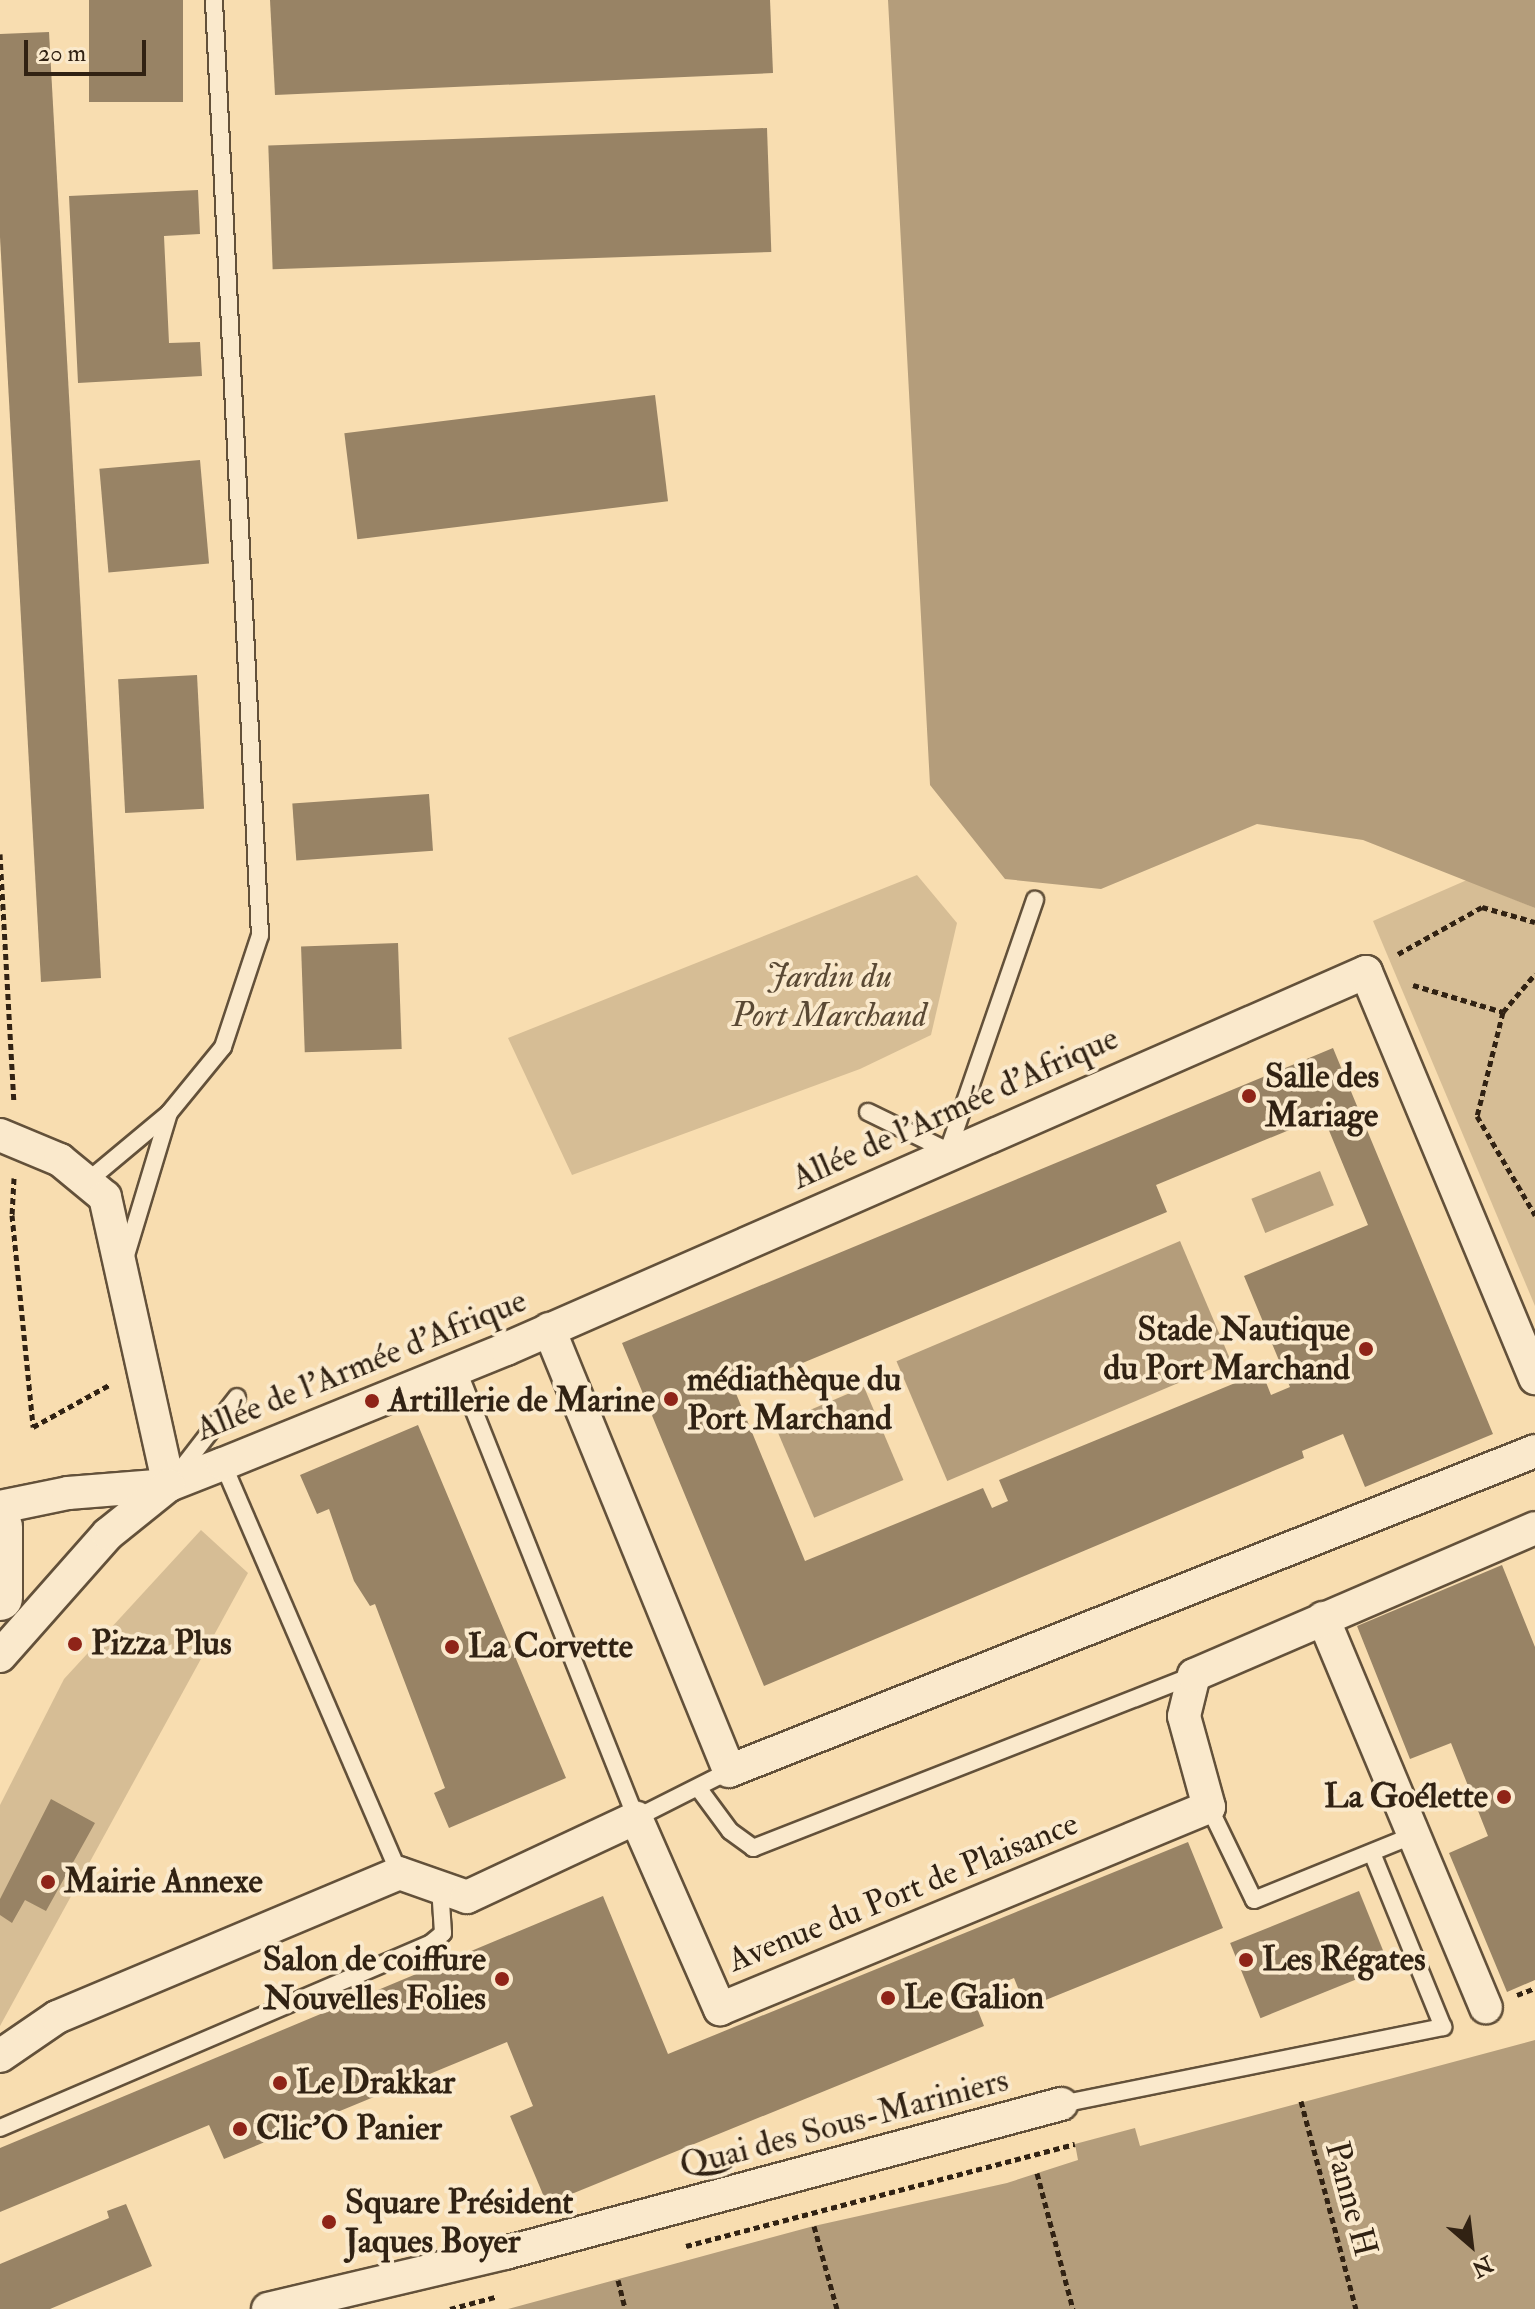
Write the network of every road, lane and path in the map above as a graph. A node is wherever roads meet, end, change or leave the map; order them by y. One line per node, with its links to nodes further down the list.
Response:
1 (214, 0): 8 (lane)
2 (1035, 900): 10 (lane)
3 (1535, 922): 4 (path)
4 (1366, 972): 6 (path); 10 (street, Allée de l'Armée d'Afrique); 16 (street)
5 (1535, 974): 6 (path)
6 (1503, 1012): 12 (path)
7 (868, 1112): 10 (lane)
8 (169, 1113): 11 (lane); 13 (lane)
9 (0, 1135): 11 (street)
10 (948, 1151): 14 (street, Allée de l'Armée d'Afrique)
11 (89, 1180): 13 (street)
12 (1535, 1215)
13 (121, 1273): 20 (street)
14 (549, 1329): 15 (street, Allée de l'Armée d'Afrique); 28 (street)
15 (457, 1368): 19 (street, Allée de l'Armée d'Afrique); 31 (lane)
16 (1535, 1378)
17 (237, 1397): 20 (lane)
18 (1535, 1451): 28 (street)
19 (223, 1464): 20 (street, Allée de l'Armée d'Afrique); 34 (lane)
20 (169, 1485): 21 (street, Allée de l'Armée d'Afrique); 26 (street, Allée de l'Armée d'Afrique)
21 (0, 1507)
22 (0, 1527): 24 (main road)
23 (1535, 1528): 25 (street)
24 (0, 1598)
25 (1323, 1618): 27 (street); 32 (street)
26 (0, 1656)
27 (1194, 1675): 29 (lane); 30 (street)
28 (729, 1771): 29 (lane)
29 (699, 1789): 31 (lane)
30 (1209, 1807): 31 (street, Avenue du Port de Plaisance); 33 (lane)
31 (636, 1818): 35 (street)
32 (1414, 1835): 33 (lane); 36 (street)
33 (1372, 1853): 39 (lane, Quai des Sous-Mariniers)
34 (399, 1873): 35 (street); 37 (street)
35 (440, 1887): 40 (lane)
36 (1486, 2007)
37 (0, 2056)
38 (1301, 2101): 52 (path, Panne H)
39 (1061, 2104): 47 (street, Quai des Sous-Mariniers)
40 (0, 2128)
41 (1075, 2144): 44 (path)
42 (1037, 2173): 51 (path)
43 (814, 2226): 50 (path)
44 (679, 2248)
45 (618, 2280): 49 (path)
46 (506, 2294): 48 (path)
47 (268, 2309)
48 (450, 2309)
49 (625, 2309)
50 (837, 2309)
51 (1073, 2309)
52 (1356, 2309)

